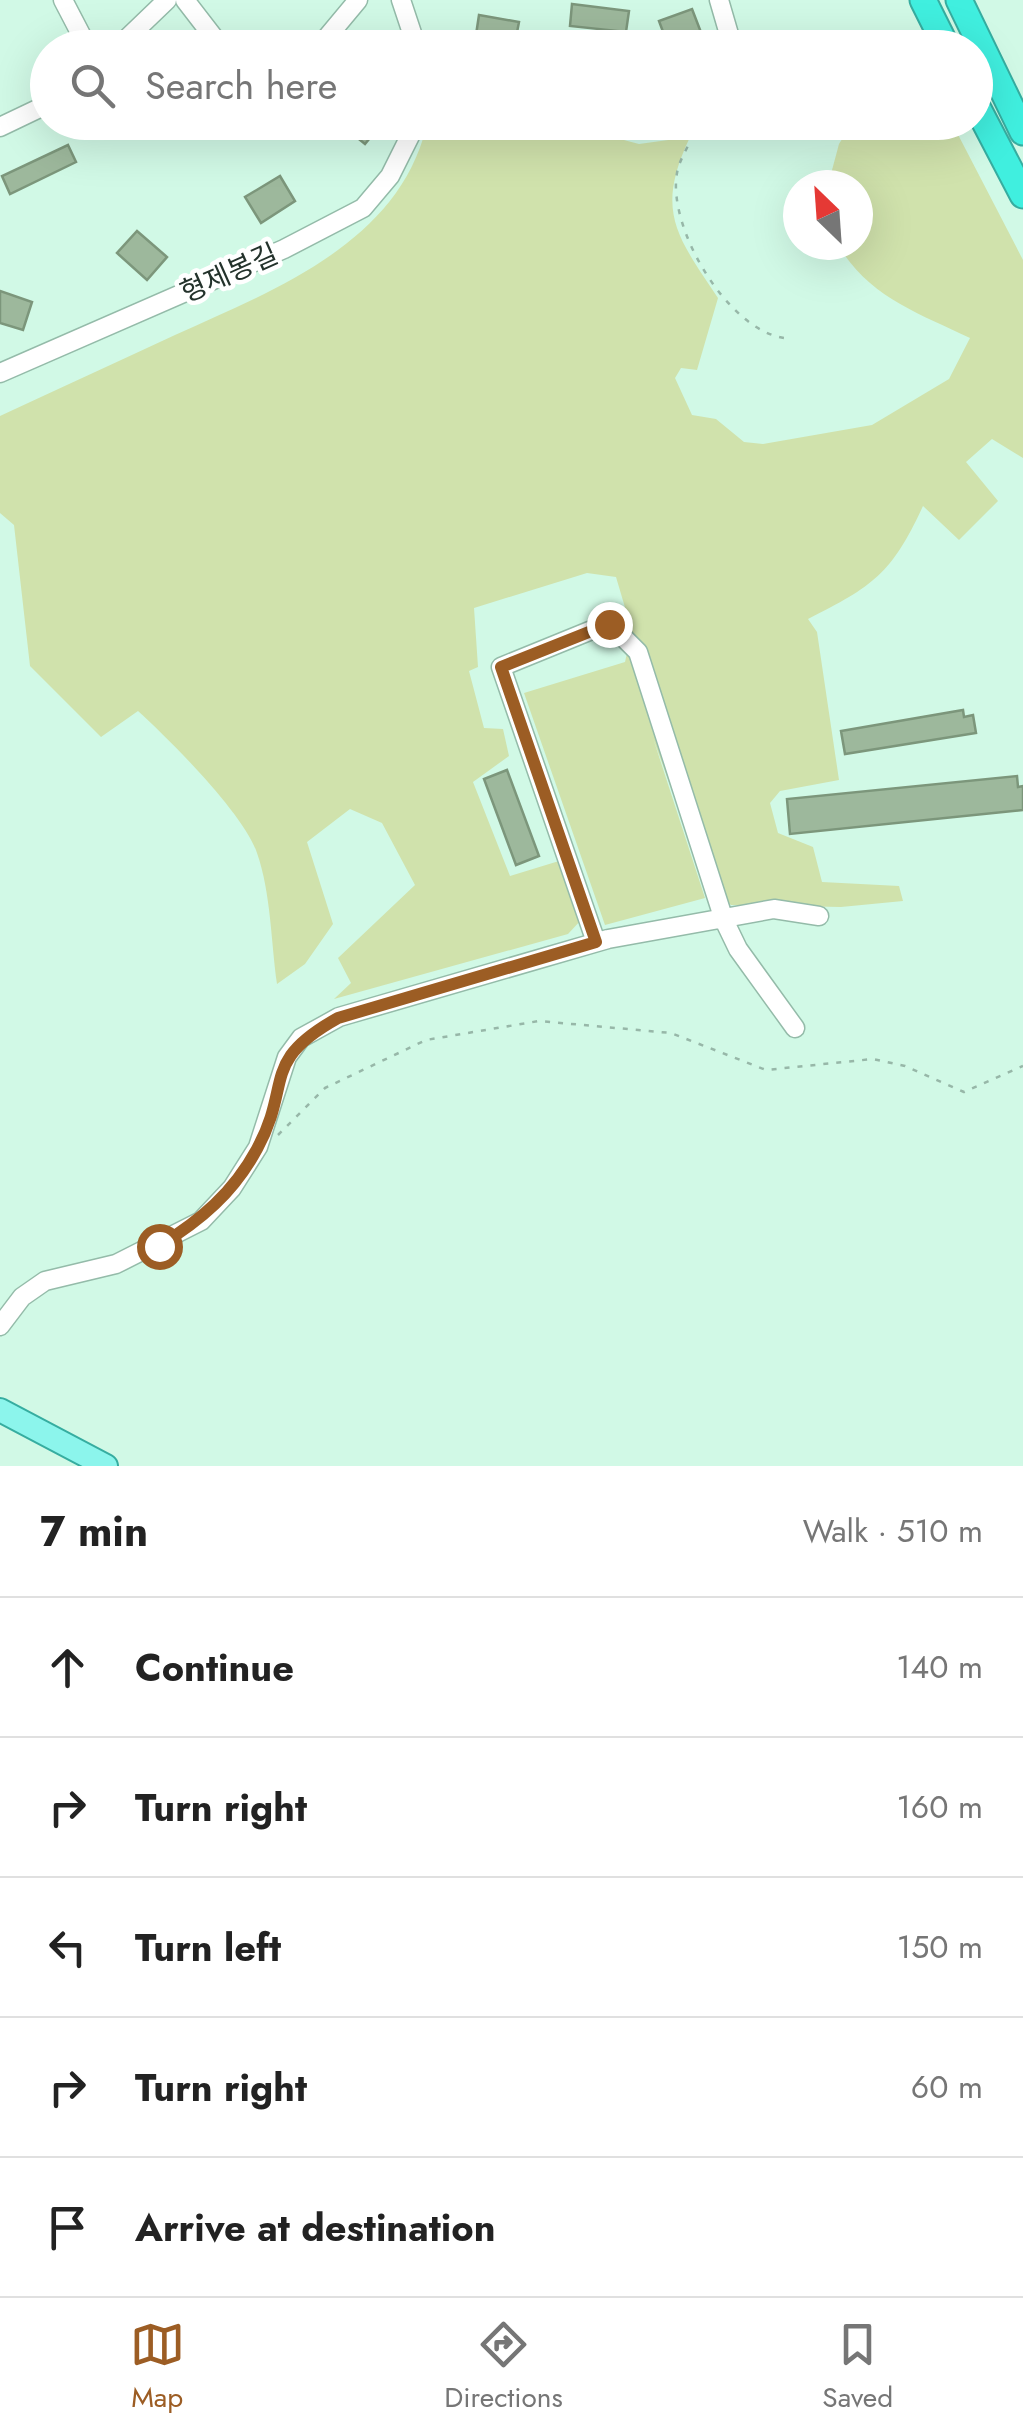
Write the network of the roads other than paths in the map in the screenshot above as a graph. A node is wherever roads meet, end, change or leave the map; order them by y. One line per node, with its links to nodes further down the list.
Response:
1 (64, 0): 9 (street)
2 (167, 0): 10 (street)
3 (185, 0): 11 (street)
4 (358, 0): 12 (street)
5 (401, 0): 13 (street)
6 (719, 0): 14 (street)
7 (923, 0): 15 (highway)
8 (959, 0): 16 (highway)
9 (79, 30)
10 (136, 30)
11 (208, 30)
12 (333, 30)
13 (411, 30)
14 (728, 30)
15 (938, 30)
16 (974, 30)
17 (993, 70): 20 (highway)
18 (30, 113): 19 (street)
19 (0, 127)
20 (1023, 132)
21 (993, 138): 23 (highway)
22 (408, 140): 24 (street, 형제봉길)
23 (1023, 195)
24 (0, 374)
25 (819, 916): 26 (street)
26 (724, 920): 27 (street); 27 (street); 28 (street)
27 (596, 942): 29 (street)
28 (795, 1028)
29 (0, 1326)
30 (0, 1410): 31 (main road)
31 (106, 1466)

